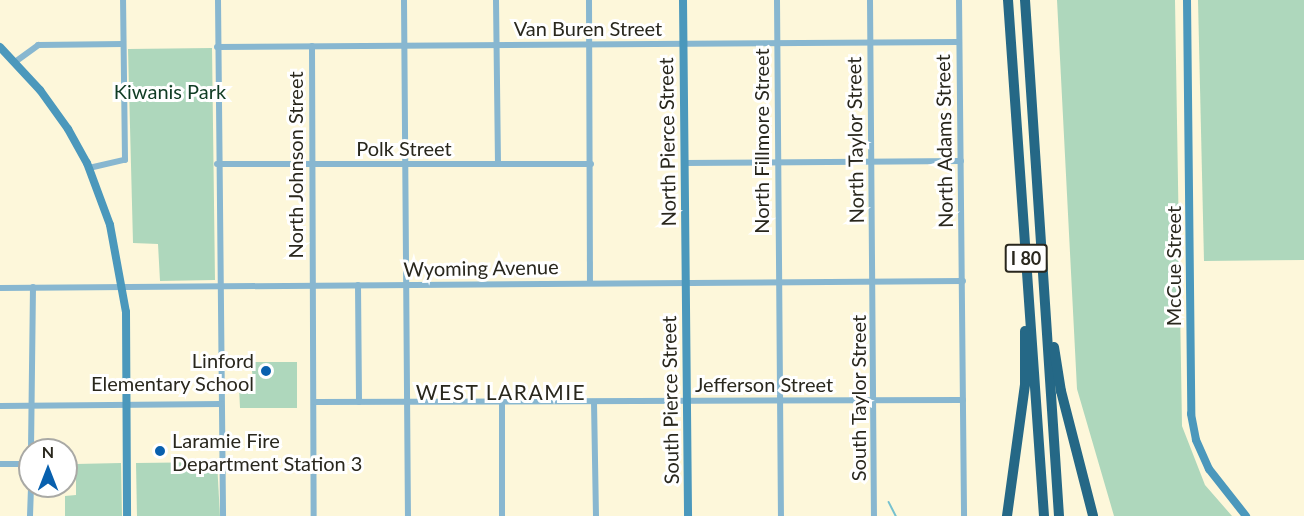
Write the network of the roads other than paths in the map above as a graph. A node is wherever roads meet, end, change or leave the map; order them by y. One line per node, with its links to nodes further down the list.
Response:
1 (123, 0): 15 (street)
2 (218, 0): 23 (street)
3 (404, 0): 20 (street)
4 (496, 0): 17 (street)
5 (589, 0): 21 (street)
6 (683, 0): 18 (main road, North Pierce Street)
7 (777, 0): 16 (street, North Fillmore Street)
8 (870, 0): 14 (street, North Taylor Street)
9 (959, 0): 13 (street, North Adams Street)
10 (1008, 0): 36 (highway, I 80)
11 (1025, 0): 35 (highway, I 80)
12 (1187, 0): 81 (main road, McCue Street)
13 (959, 42): 14 (street, Van Buren Street); 26 (street, North Adams Street)
14 (869, 43): 16 (street, Van Buren Street); 25 (street, North Taylor Street)
15 (123, 44): 24 (street); 34 (street)
16 (777, 44): 18 (street, Van Buren Street); 27 (street, North Fillmore Street)
17 (497, 45): 20 (street, Van Buren Street); 21 (street, Van Buren Street); 31 (street)
18 (682, 45): 21 (street, Van Buren Street); 28 (main road, North Pierce Street)
19 (312, 46): 20 (street, Van Buren Street); 23 (street, Van Buren Street); 33 (street, North Johnson Street)
20 (405, 46): 30 (street)
21 (589, 46): 32 (street)
22 (0, 47): 24 (main road)
23 (217, 47): 29 (street)
24 (15, 62): 34 (main road)
25 (870, 160): 26 (street); 27 (street); 37 (street, North Taylor Street)
26 (961, 161): 38 (street, North Adams Street)
27 (778, 162): 28 (street); 39 (street, North Fillmore Street)
28 (684, 163): 42 (main road, North Pierce Street)
29 (217, 164): 33 (street, Polk Street); 40 (street)
30 (404, 164): 31 (street, Polk Street); 33 (street, Polk Street); 45 (street)
31 (498, 164): 32 (street, Polk Street)
32 (591, 164): 41 (street)
33 (312, 165): 43 (street, North Johnson Street)
34 (89, 168): 46 (main road)
35 (1039, 209): 79 (highway, I 80); 80 (highway)
36 (1025, 238): 77 (highway); 78 (highway, I 80)
37 (875, 280): 38 (street, Wyoming Avenue); 39 (street, Wyoming Avenue); 51 (street, South Taylor Street)
38 (963, 281): 52 (street, North Adams Street)
39 (779, 282): 42 (street, Wyoming Avenue); 49 (street, North Fillmore Street)
40 (219, 283): 43 (street, Wyoming Avenue); 46 (street, Wyoming Avenue); 59 (street)
41 (590, 283): 42 (street, Wyoming Avenue); 45 (street, Wyoming Avenue)
42 (685, 283): 50 (main road, South Pierce Street)
43 (311, 284): 44 (street, Wyoming Avenue); 53 (street, North Johnson Street)
44 (358, 285): 45 (street, Wyoming Avenue); 54 (street)
45 (407, 285): 57 (street)
46 (123, 286): 47 (street, Wyoming Avenue); 56 (main road)
47 (33, 287): 48 (street, Wyoming Avenue); 61 (street)
48 (0, 288)
49 (780, 399): 50 (street, Jefferson Street); 51 (street, Jefferson Street); 74 (street, North Fillmore Street)
50 (688, 400): 55 (street, Jefferson Street); 73 (main road, South Pierce Street)
51 (875, 400): 52 (street, Jefferson Street); 75 (street, South Taylor Street)
52 (963, 400): 76 (street, North Adams Street)
53 (314, 402): 54 (street, Jefferson Street); 69 (street, North Johnson Street)
54 (359, 402): 57 (street, Jefferson Street)
55 (594, 402): 58 (street, Jefferson Street); 72 (street)
56 (127, 403): 59 (street); 61 (street); 67 (main road)
57 (406, 403): 58 (street, Jefferson Street); 70 (street)
58 (502, 403): 71 (street)
59 (221, 404): 68 (street)
60 (0, 406): 61 (street)
61 (32, 406): 62 (street)
62 (31, 438)
63 (0, 464): 64 (street)
64 (18, 464)
65 (31, 498): 66 (street)
66 (30, 516)
67 (128, 516)
68 (223, 516)
69 (314, 516)
70 (408, 516)
71 (502, 516)
72 (596, 516)
73 (688, 516)
74 (782, 516)
75 (874, 516)
76 (964, 516)
77 (1008, 516)
78 (1044, 516)
79 (1059, 516)
80 (1093, 516)
81 (1246, 516)

